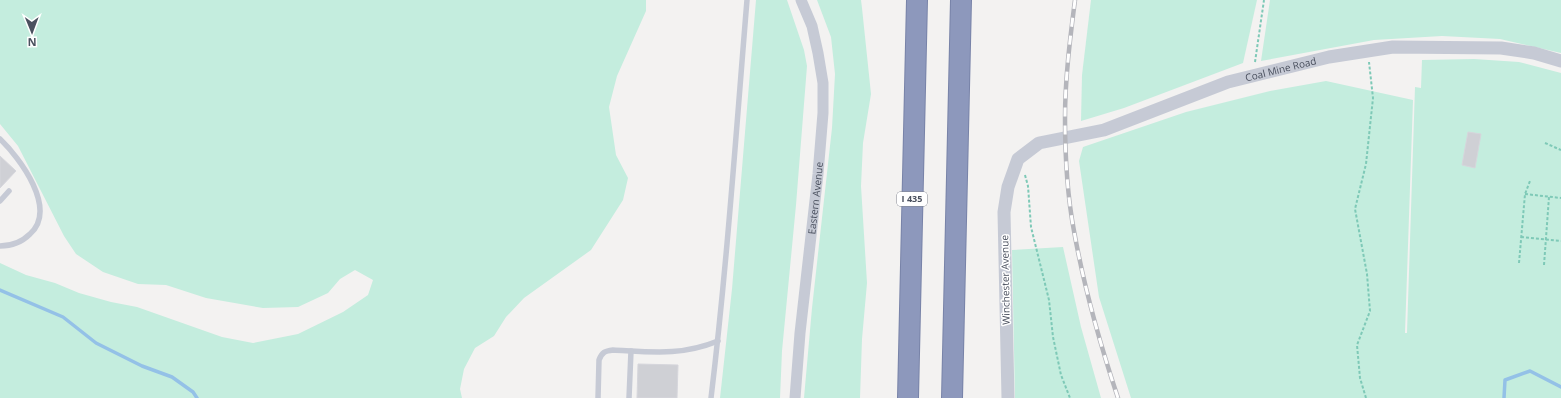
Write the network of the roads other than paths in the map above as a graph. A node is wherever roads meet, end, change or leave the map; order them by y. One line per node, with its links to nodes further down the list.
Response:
1 (747, 0): 11 (lane)
2 (801, 0): 16 (street, Eastern Avenue)
3 (917, 0): 17 (highway, I 435)
4 (961, 0): 18 (highway)
5 (1561, 61): 7 (street, Coal Mine Road)
6 (0, 139): 10 (lane)
7 (1019, 160): 19 (street, Winchester Avenue)
8 (9, 192): 9 (lane)
9 (0, 201)
10 (0, 246)
11 (718, 341): 12 (lane); 15 (lane)
12 (631, 351): 13 (lane); 14 (lane)
13 (598, 398)
14 (629, 398)
15 (711, 398)
16 (795, 398)
17 (908, 398)
18 (952, 398)
19 (1008, 398)

